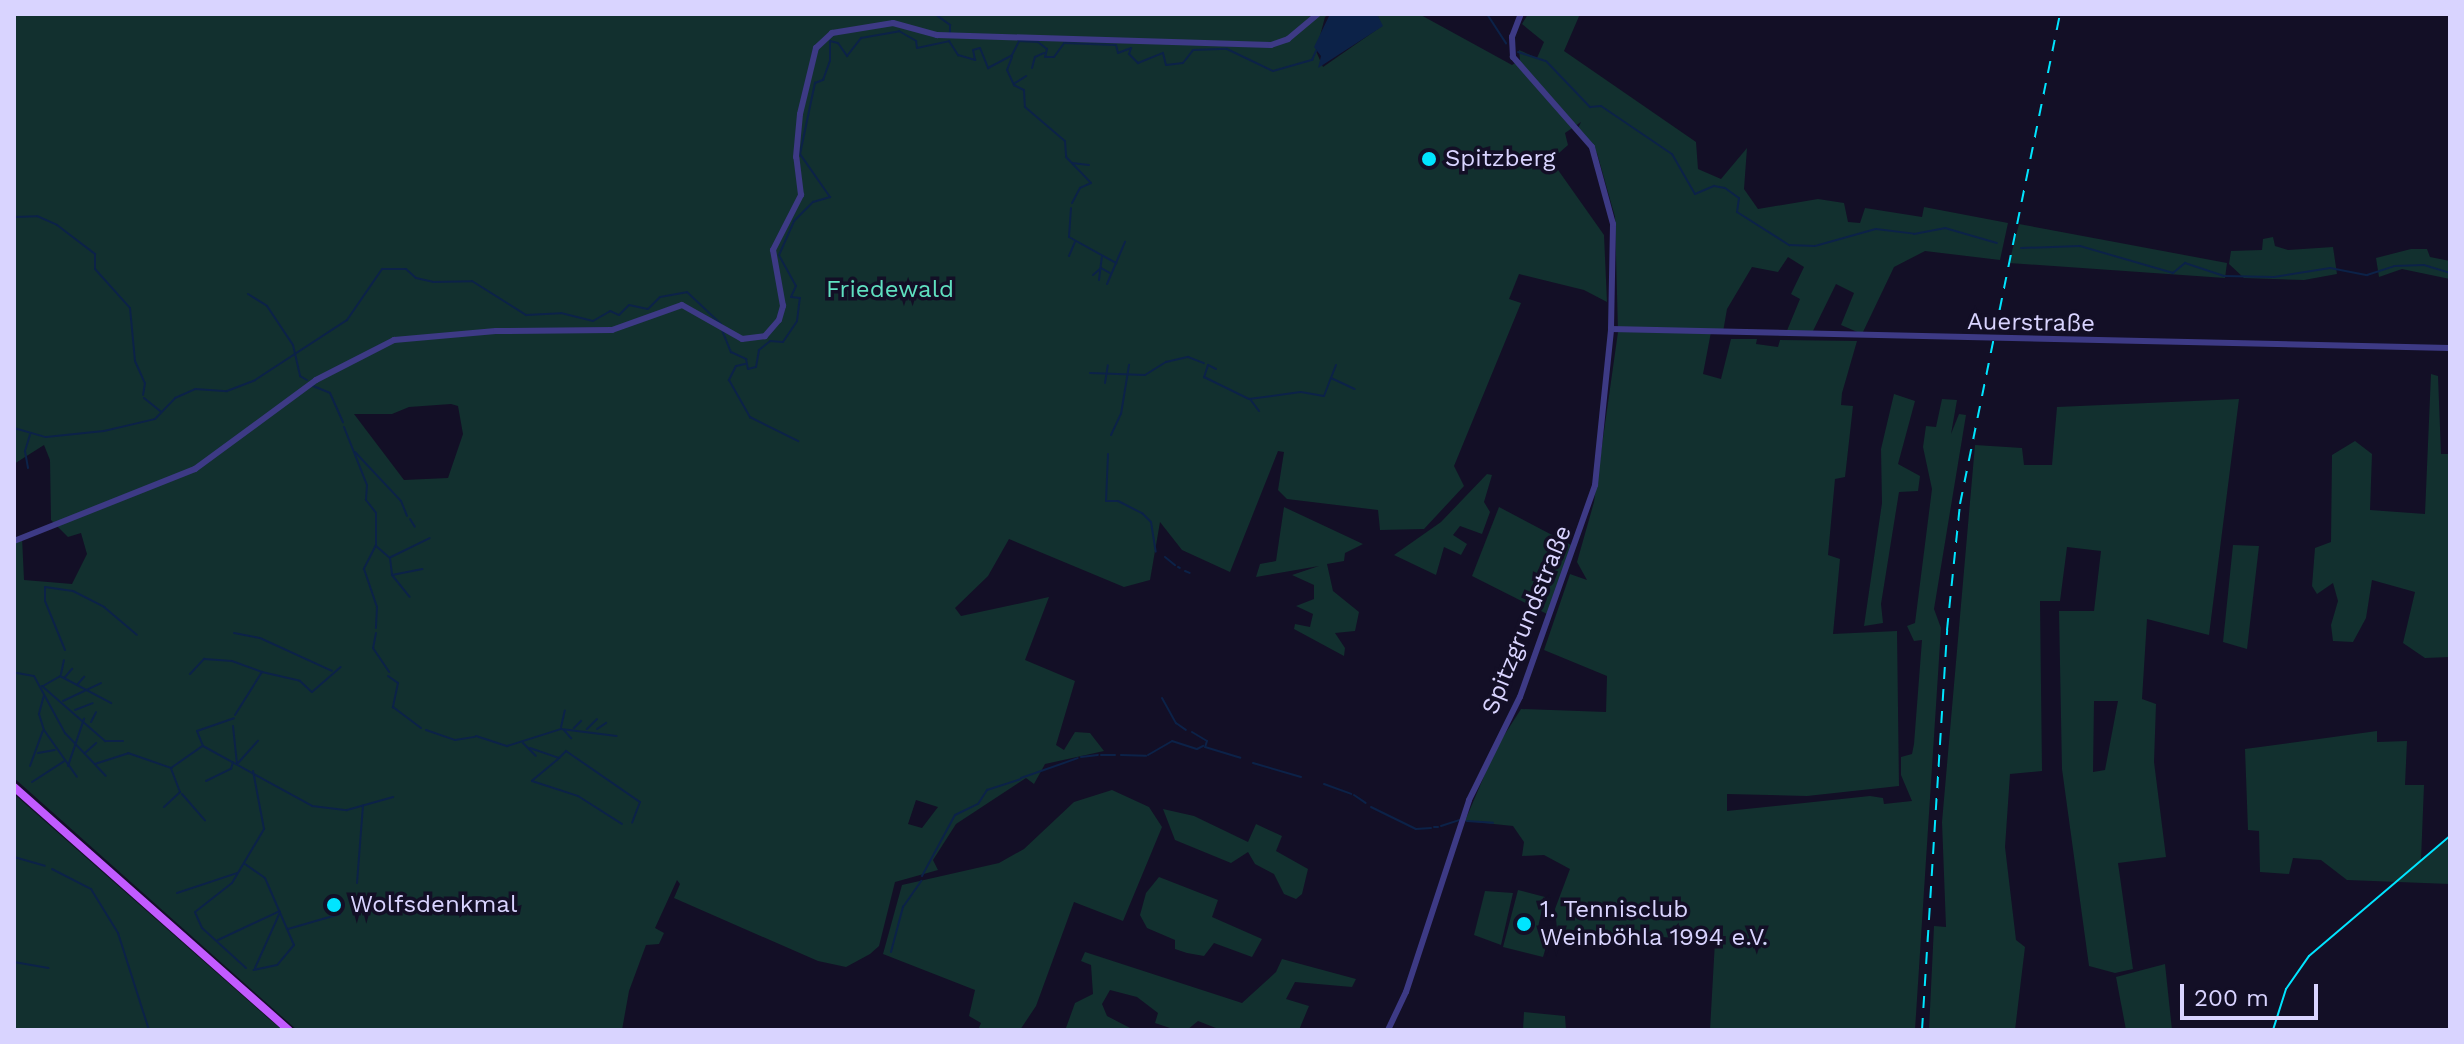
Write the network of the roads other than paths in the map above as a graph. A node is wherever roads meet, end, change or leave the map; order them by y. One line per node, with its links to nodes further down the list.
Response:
1 (1318, 14): 5 (street)
2 (1521, 14): 3 (street, Spitzgrundstraße)
3 (1611, 329): 4 (street, Auerstraße); 8 (street, Spitzgrundstraße)
4 (2450, 348)
5 (17, 540)
6 (14, 787): 7 (main road)
7 (289, 1030)
8 (1388, 1030)

